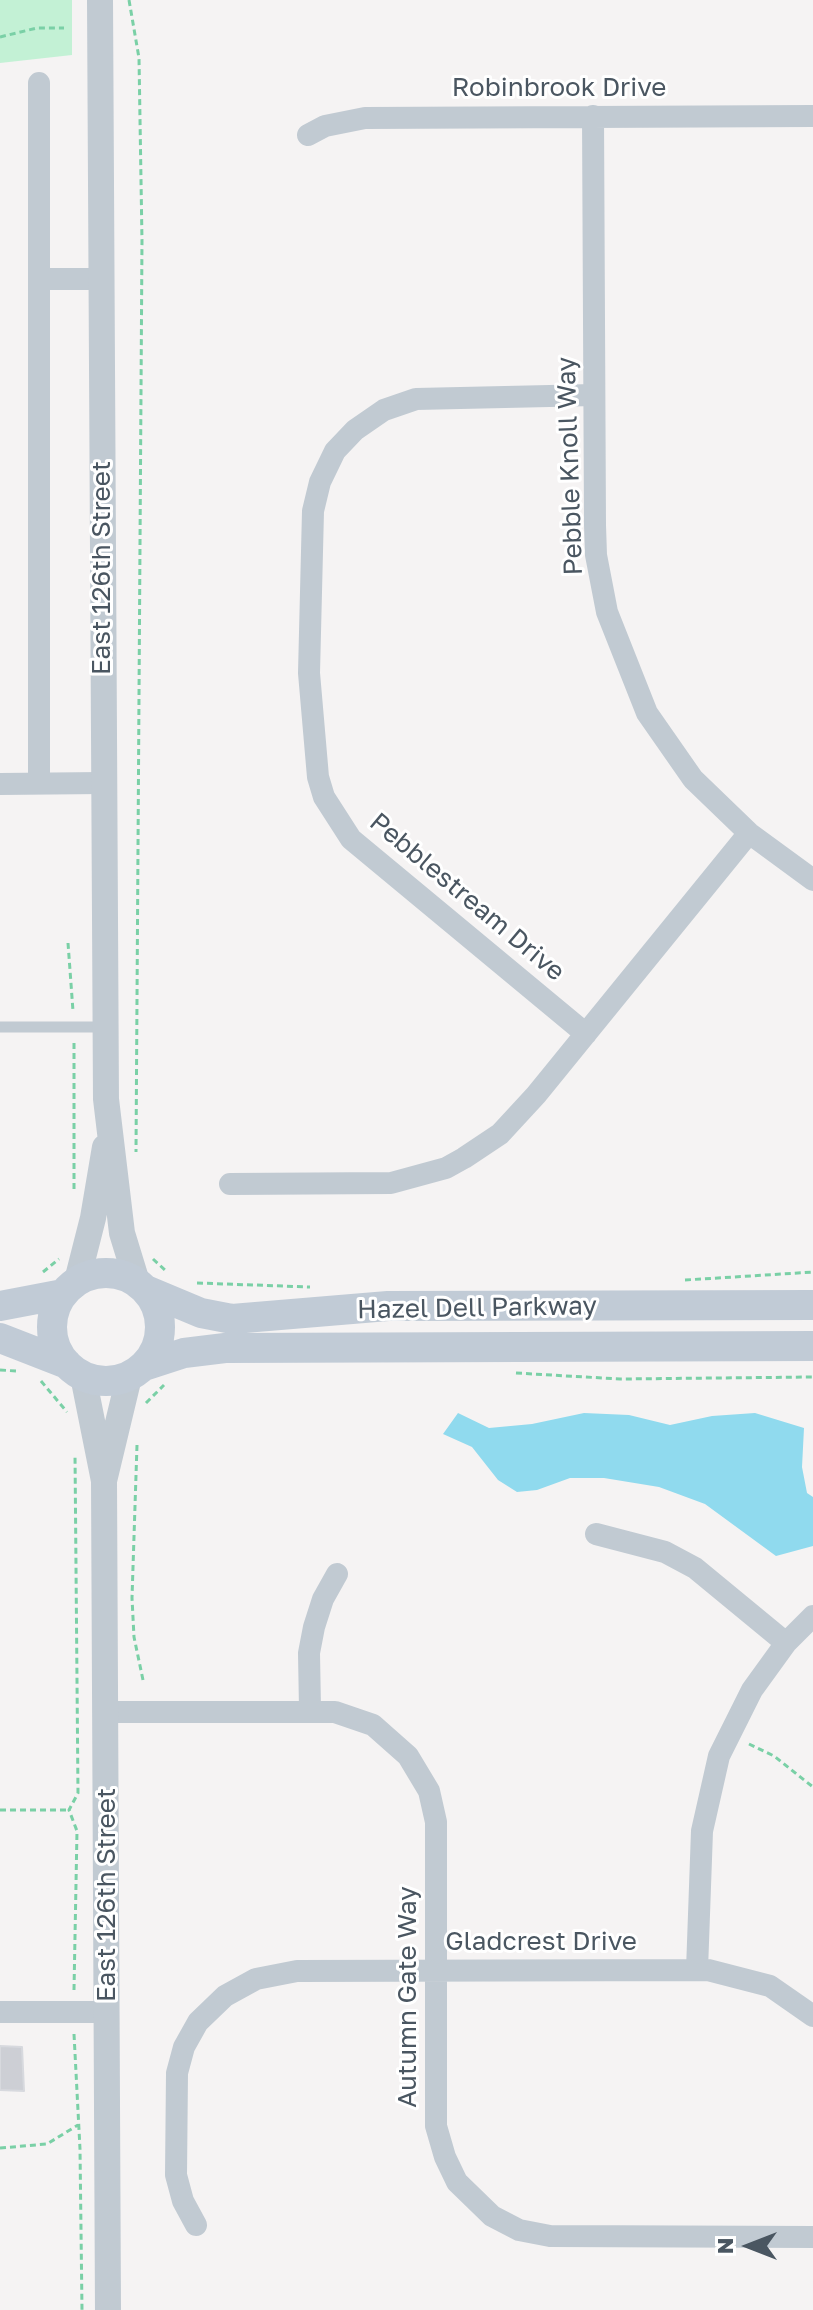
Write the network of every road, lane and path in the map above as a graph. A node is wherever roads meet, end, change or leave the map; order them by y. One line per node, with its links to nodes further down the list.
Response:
1 (100, 0): 10 (street, East 126th Street)
2 (129, 0): 23 (path)
3 (64, 28): 4 (path)
4 (0, 37)
5 (39, 83): 9 (street)
6 (593, 116): 7 (street, Robinbrook Drive); 8 (street, Robinbrook Drive); 11 (street, Pebble Knoll Way)
7 (813, 116)
8 (308, 135)
9 (40, 279): 10 (street); 12 (street)
10 (101, 279): 13 (street, East 126th Street)
11 (594, 395): 15 (street, Pebble Knoll Way); 21 (street, Pebblestream Drive)
12 (39, 783): 13 (street); 14 (street)
13 (103, 783): 19 (street, East 126th Street)
14 (0, 784)
15 (749, 833): 16 (street, Pebble Knoll Way); 21 (street)
16 (813, 880)
17 (68, 943): 20 (path)
18 (0, 1027): 20 (lane)
19 (104, 1027): 20 (lane); 22 (street, East 126th Street)
20 (74, 1028): 25 (path)
21 (586, 1034): 24 (street)
22 (107, 1136): 28 (street, East 126th Street); 29 (street, East 126th Street)
23 (136, 1161)
24 (230, 1184)
25 (73, 1201)
26 (148, 1253): 29 (path)
27 (35, 1276): 28 (path)
28 (67, 1277): 29 (main road); 33 (main road); 37 (main road)
29 (151, 1281): 32 (main road, Hazel Dell Parkway); 40 (main road)
30 (193, 1283): 31 (path)
31 (212, 1285)
32 (813, 1305)
33 (0, 1306)
34 (0, 1338): 37 (main road)
35 (813, 1346): 40 (main road, Hazel Dell Parkway)
36 (0, 1370): 38 (path)
37 (75, 1370): 40 (main road); 45 (street, East 126th Street)
38 (26, 1372)
39 (33, 1375): 42 (path)
40 (147, 1375): 41 (path); 45 (street, East 126th Street)
41 (142, 1409)
42 (69, 1417)
43 (138, 1438): 50 (path)
44 (74, 1451): 56 (path)
45 (104, 1481): 52 (street, East 126th Street)
46 (596, 1534): 49 (street)
47 (337, 1574): 51 (street)
48 (813, 1616): 49 (street)
49 (786, 1643): 57 (street)
50 (143, 1680)
51 (310, 1709): 52 (street, Autumn Gate Way); 58 (street, Autumn Gate Way)
52 (107, 1712): 61 (street, East 126th Street)
53 (745, 1742): 54 (path)
54 (813, 1787)
55 (0, 1810): 56 (path)
56 (69, 1810): 60 (path)
57 (697, 1970): 58 (street, Gladcrest Drive); 62 (street, Gladcrest Drive)
58 (435, 1971): 65 (street, Gladcrest Drive); 66 (street, Autumn Gate Way)
59 (0, 2012): 60 (street)
60 (75, 2012): 61 (street); 63 (path)
61 (107, 2012): 68 (street, East 126th Street)
62 (813, 2016)
63 (78, 2125): 64 (path); 67 (path)
64 (0, 2148)
65 (196, 2225)
66 (813, 2237)
67 (82, 2310)
68 (108, 2310)

